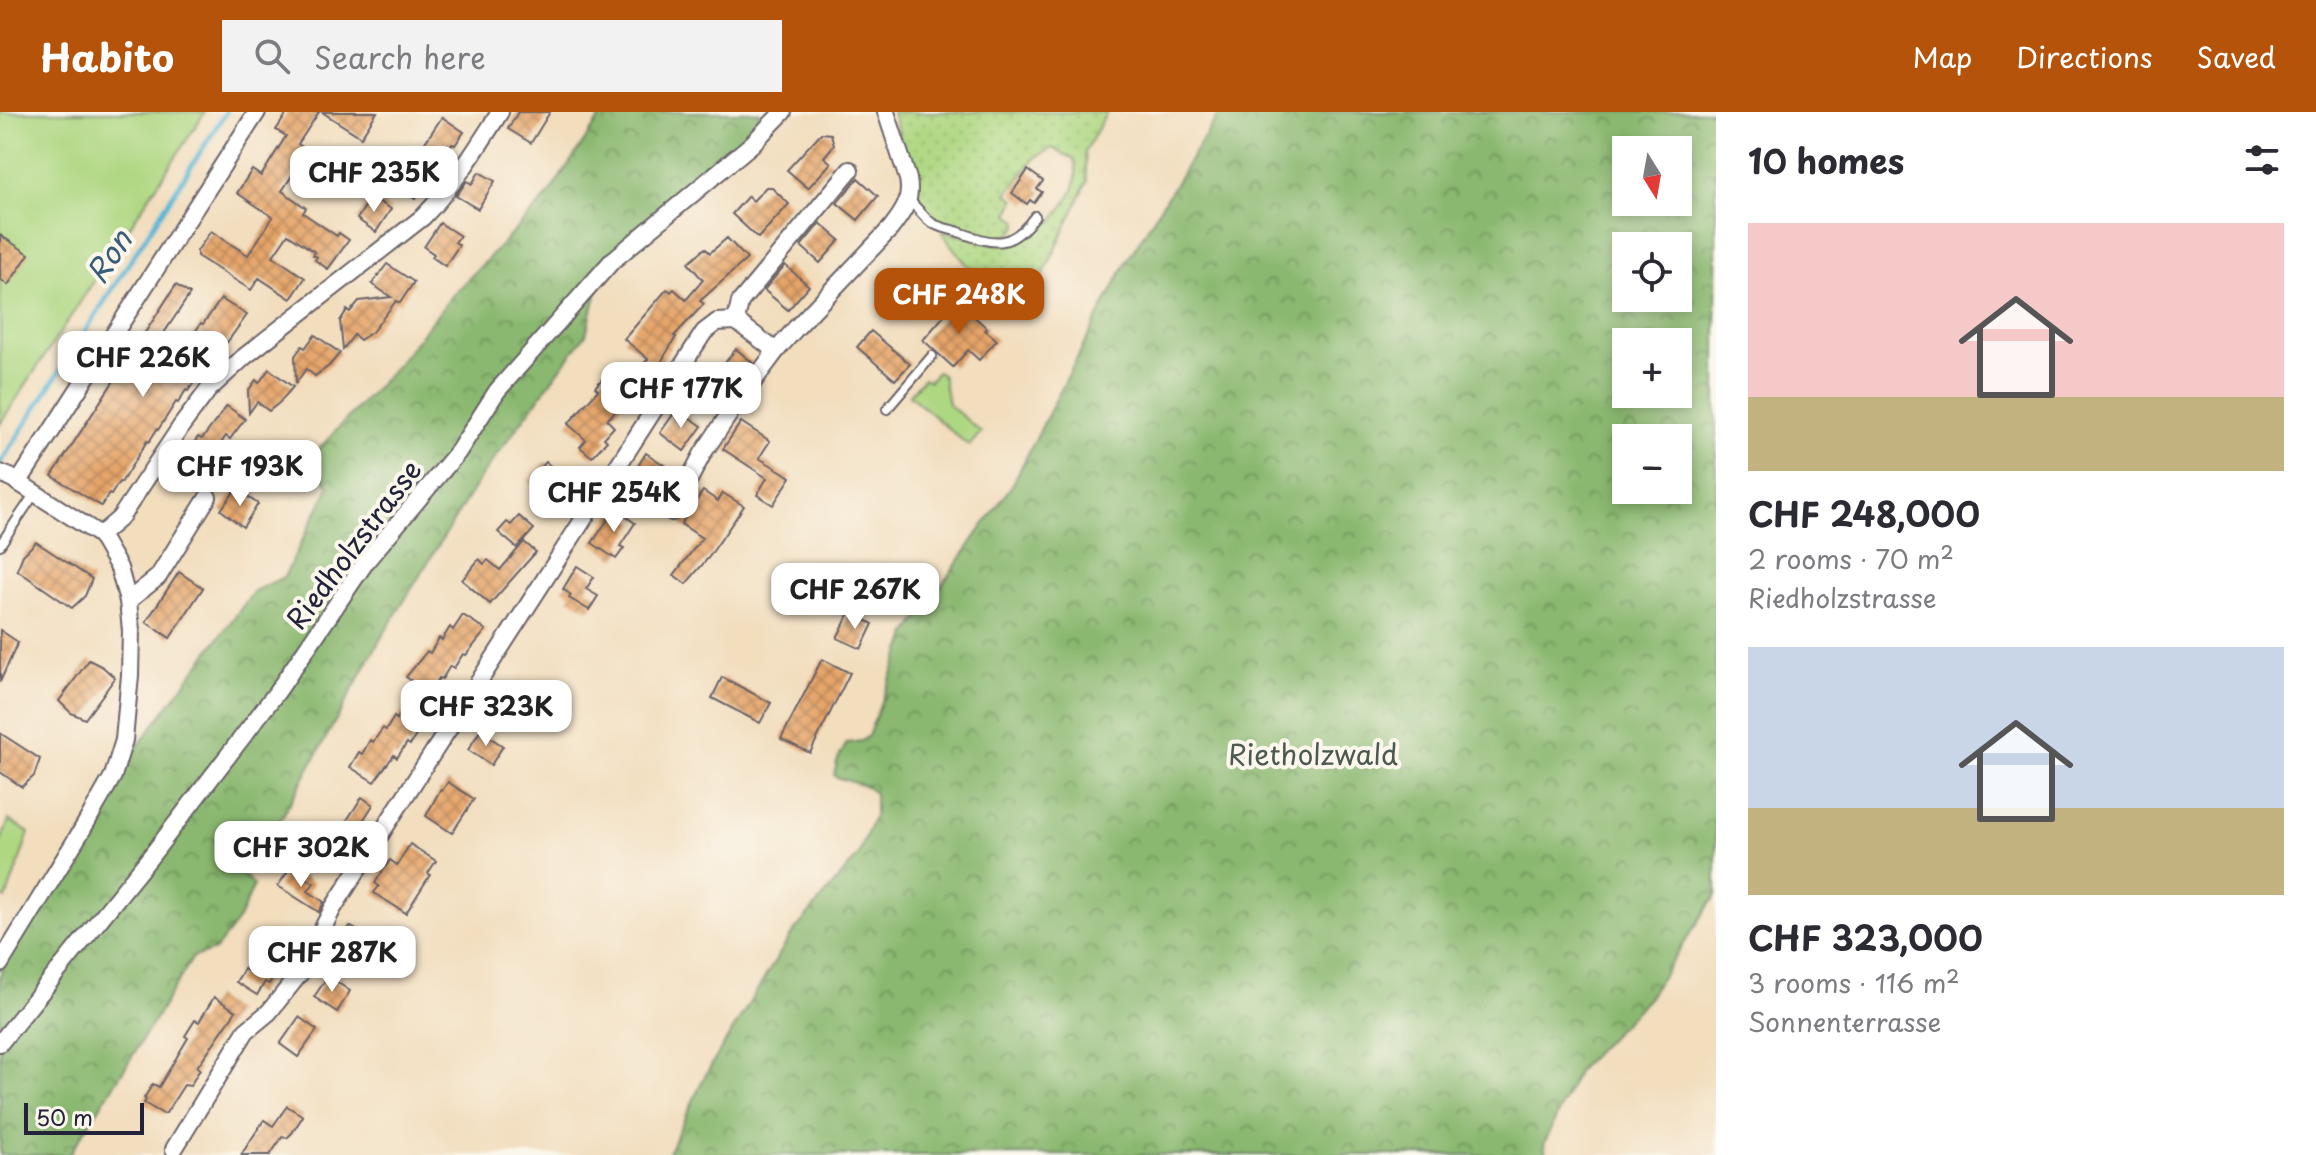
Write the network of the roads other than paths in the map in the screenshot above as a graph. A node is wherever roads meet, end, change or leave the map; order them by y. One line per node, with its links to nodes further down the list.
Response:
1 (257, 112): 12 (street)
2 (500, 112): 16 (street)
3 (783, 112): 20 (street, Riedholzstrasse)
4 (886, 112): 6 (street)
5 (850, 170): 8 (street)
6 (909, 200): 7 (lane); 9 (street)
7 (1035, 216)
8 (736, 321): 9 (street); 21 (street)
9 (776, 351): 15 (street)
10 (932, 356): 11 (lane)
11 (887, 409)
12 (9, 478): 13 (street)
13 (35, 493): 16 (street); 17 (lane)
14 (208, 497): 18 (street)
15 (672, 512)
16 (100, 535): 18 (street)
17 (0, 545)
18 (128, 601): 19 (street)
19 (0, 964)
20 (0, 1043)
21 (174, 1149)

